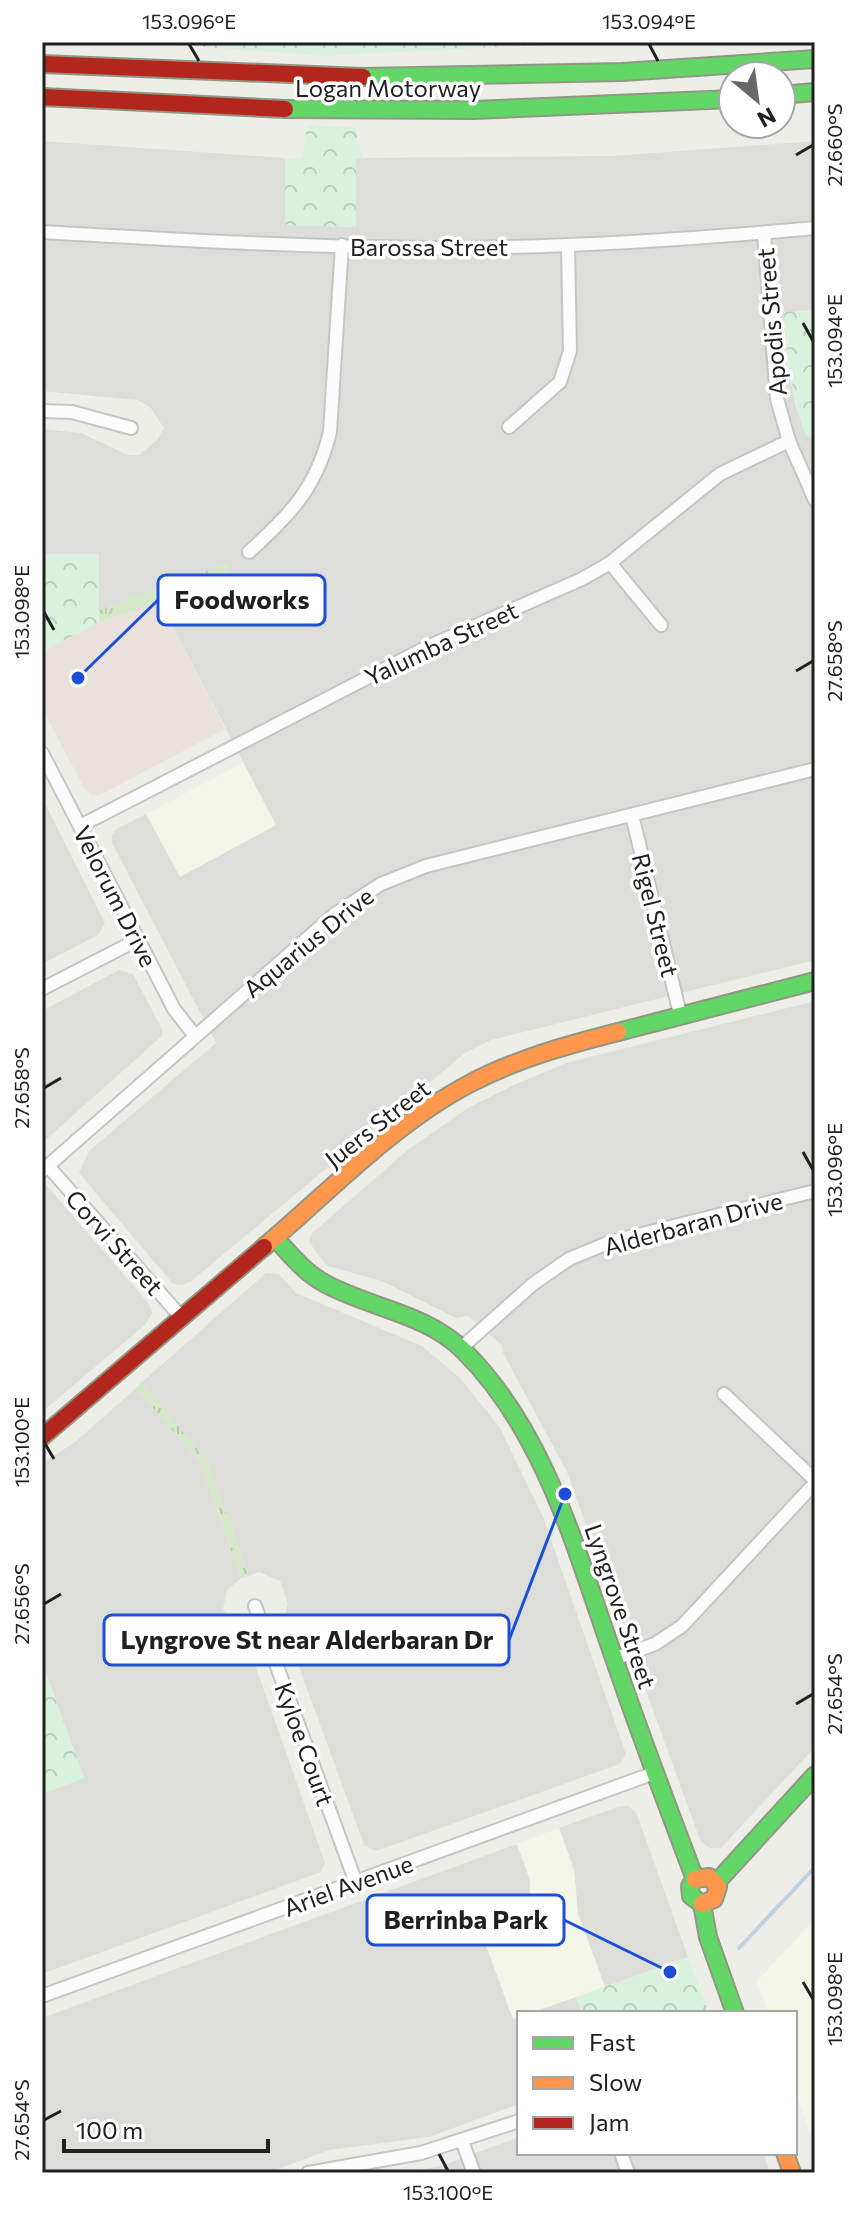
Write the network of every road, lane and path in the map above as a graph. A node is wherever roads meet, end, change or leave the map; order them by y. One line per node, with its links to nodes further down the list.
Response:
1 (815, 59): 2 (main road, Logan Motorway)
2 (42, 64)
3 (42, 97): 4 (main road, Logan Motorway)
4 (717, 100)
5 (815, 228): 7 (street, Barossa Street)
6 (42, 232): 8 (street, Barossa Street)
7 (764, 233): 9 (street, Barossa Street); 13 (street, Apodis Street)
8 (342, 245): 9 (street, Barossa Street); 15 (street)
9 (568, 246): 11 (street)
10 (42, 411): 12 (street)
11 (509, 427)
12 (131, 428)
13 (789, 441): 14 (street, Apodis Street); 16 (street, Yalumba Street)
14 (815, 500)
15 (249, 552)
16 (610, 563): 17 (street); 21 (street, Yalumba Street)
17 (661, 625)
18 (42, 755): 21 (street, Velorum Drive)
19 (815, 769): 20 (street, Aquarius Drive)
20 (632, 815): 25 (street, Rigel Street); 26 (street, Aquarius Drive)
21 (80, 826): 22 (street, Velorum Drive)
22 (139, 939): 24 (street); 26 (street, Velorum Drive)
23 (815, 981): 25 (main road, Juers Street)
24 (42, 989)
25 (680, 1014): 29 (main road, Juers Street)
26 (195, 1036): 27 (street, Aquarius Drive)
27 (45, 1168): 30 (street, Corvi Street)
28 (815, 1191): 31 (street, Alderbaran Drive)
29 (275, 1238): 30 (main road, Juers Street); 31 (main road, Lyngrove Street)
30 (182, 1318): 33 (main road, Juers Street)
31 (461, 1348): 36 (main road, Lyngrove Street)
32 (724, 1394): 34 (street)
33 (42, 1437)
34 (815, 1482): 36 (street)
35 (255, 1606): 40 (street, Kyloe Court)
36 (614, 1659): 37 (main road, Lyngrove Street)
37 (654, 1773): 39 (main road, Lyngrove Street); 40 (street, Ariel Avenue)
38 (815, 1775): 41 (main road)
39 (695, 1879): 41 (main road); 42 (main road)
40 (356, 1883): 43 (street, Ariel Avenue)
41 (716, 1883): 42 (main road)
42 (702, 1904): 44 (main road)
43 (42, 1996)
44 (734, 2011)
45 (517, 2122): 46 (street)
46 (462, 2141): 47 (street); 48 (street)
47 (314, 2172)
48 (474, 2173)

